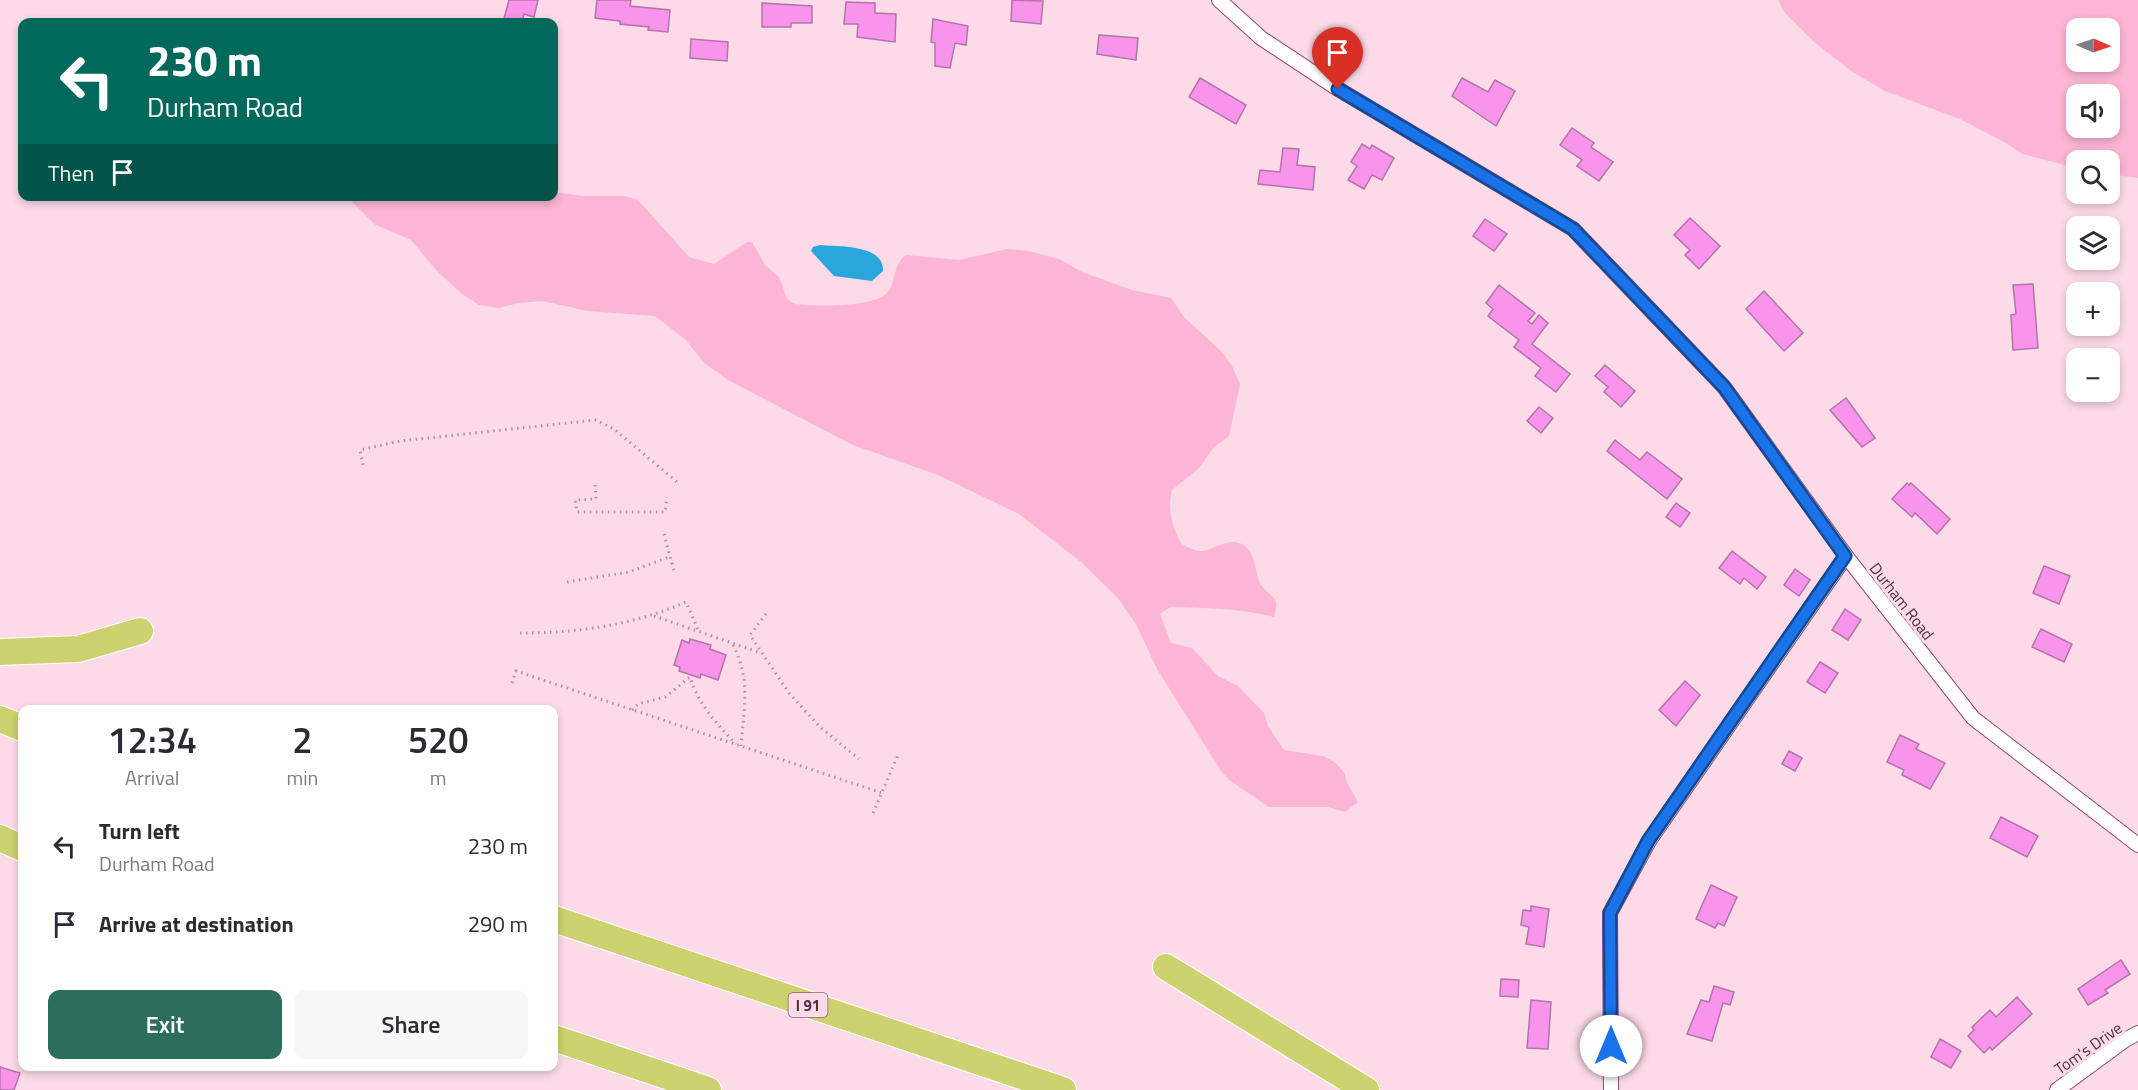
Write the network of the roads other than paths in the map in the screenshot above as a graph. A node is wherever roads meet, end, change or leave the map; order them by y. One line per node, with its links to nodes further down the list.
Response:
1 (1219, 0): 2 (street, Durham Road)
2 (1845, 556): 8 (street, Durham Road); 17 (street)
3 (140, 631): 4 (highway)
4 (0, 652)
5 (0, 719): 6 (highway)
6 (18, 727)
7 (0, 838): 9 (highway)
8 (2138, 845)
9 (18, 846)
10 (558, 920): 15 (highway, I 91)
11 (1166, 967): 16 (highway)
12 (2138, 1033): 18 (street, Tom's Drive)
13 (558, 1039): 14 (highway)
14 (708, 1090)
15 (1063, 1090)
16 (1366, 1090)
17 (1611, 1090)
18 (2057, 1090)

